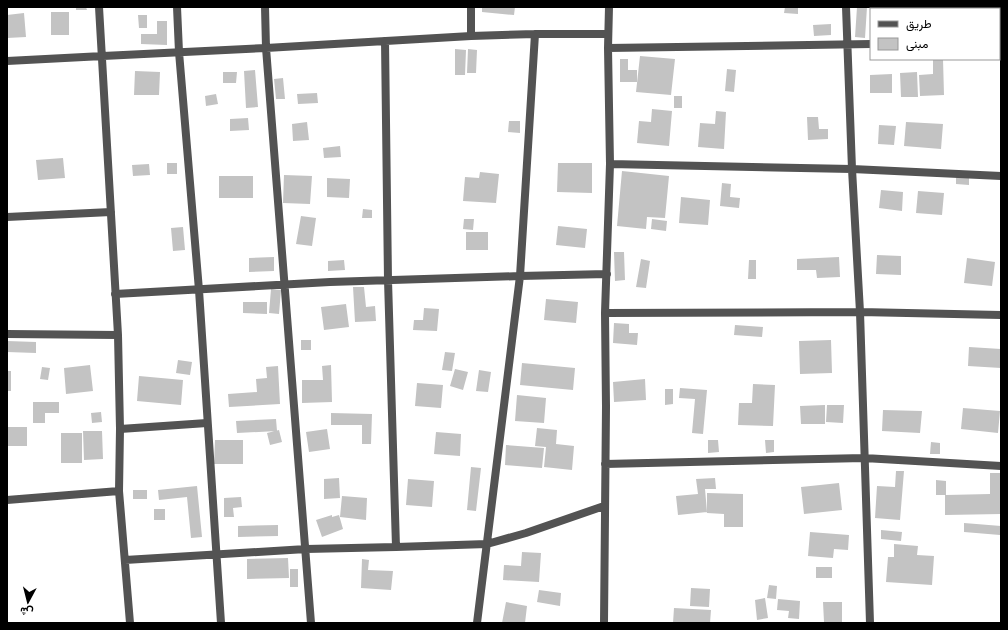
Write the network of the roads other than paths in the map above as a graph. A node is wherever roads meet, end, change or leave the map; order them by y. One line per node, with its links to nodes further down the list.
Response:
1 (99, 7): 16 (street)
2 (177, 7): 15 (street)
3 (265, 7): 13 (street)
4 (471, 7): 9 (street)
5 (609, 7): 8 (street)
6 (846, 7): 11 (street)
7 (535, 34): 8 (street); 9 (street); 24 (street)
8 (608, 34): 14 (street)
9 (471, 36): 10 (street)
10 (385, 41): 13 (street); 25 (street)
11 (847, 44): 12 (street); 14 (street); 19 (street)
12 (870, 44)
13 (266, 48): 15 (street); 26 (street)
14 (608, 48): 18 (street)
15 (179, 52): 16 (street); 27 (street)
16 (103, 56): 17 (street); 21 (street)
17 (7, 61)
18 (610, 164): 19 (street); 23 (street)
19 (852, 169): 20 (street); 29 (street)
20 (1001, 176)
21 (110, 212): 22 (street); 28 (street)
22 (7, 217)
23 (607, 274): 24 (street); 30 (street)
24 (520, 276): 25 (street); 42 (street)
25 (388, 280): 26 (street); 43 (street)
26 (285, 284): 27 (street); 44 (street)
27 (199, 290): 28 (street); 34 (street)
28 (115, 294): 33 (street)
29 (860, 312): 30 (street); 31 (street); 36 (street)
30 (605, 313): 37 (street)
31 (1001, 315)
32 (7, 334): 33 (street)
33 (118, 335): 35 (street)
34 (207, 423): 35 (street); 45 (street)
35 (120, 429): 39 (street)
36 (864, 458): 37 (street); 38 (street); 52 (street)
37 (605, 464): 41 (street)
38 (1001, 466)
39 (120, 491): 40 (street); 46 (street)
40 (7, 500)
41 (604, 506): 42 (street); 51 (street)
42 (487, 544): 43 (street); 50 (street)
43 (396, 548): 44 (street)
44 (306, 549): 45 (street); 49 (street)
45 (216, 554): 46 (street); 48 (street)
46 (125, 560): 47 (street)
47 (130, 623)
48 (220, 623)
49 (311, 623)
50 (477, 623)
51 (604, 623)
52 (870, 623)

